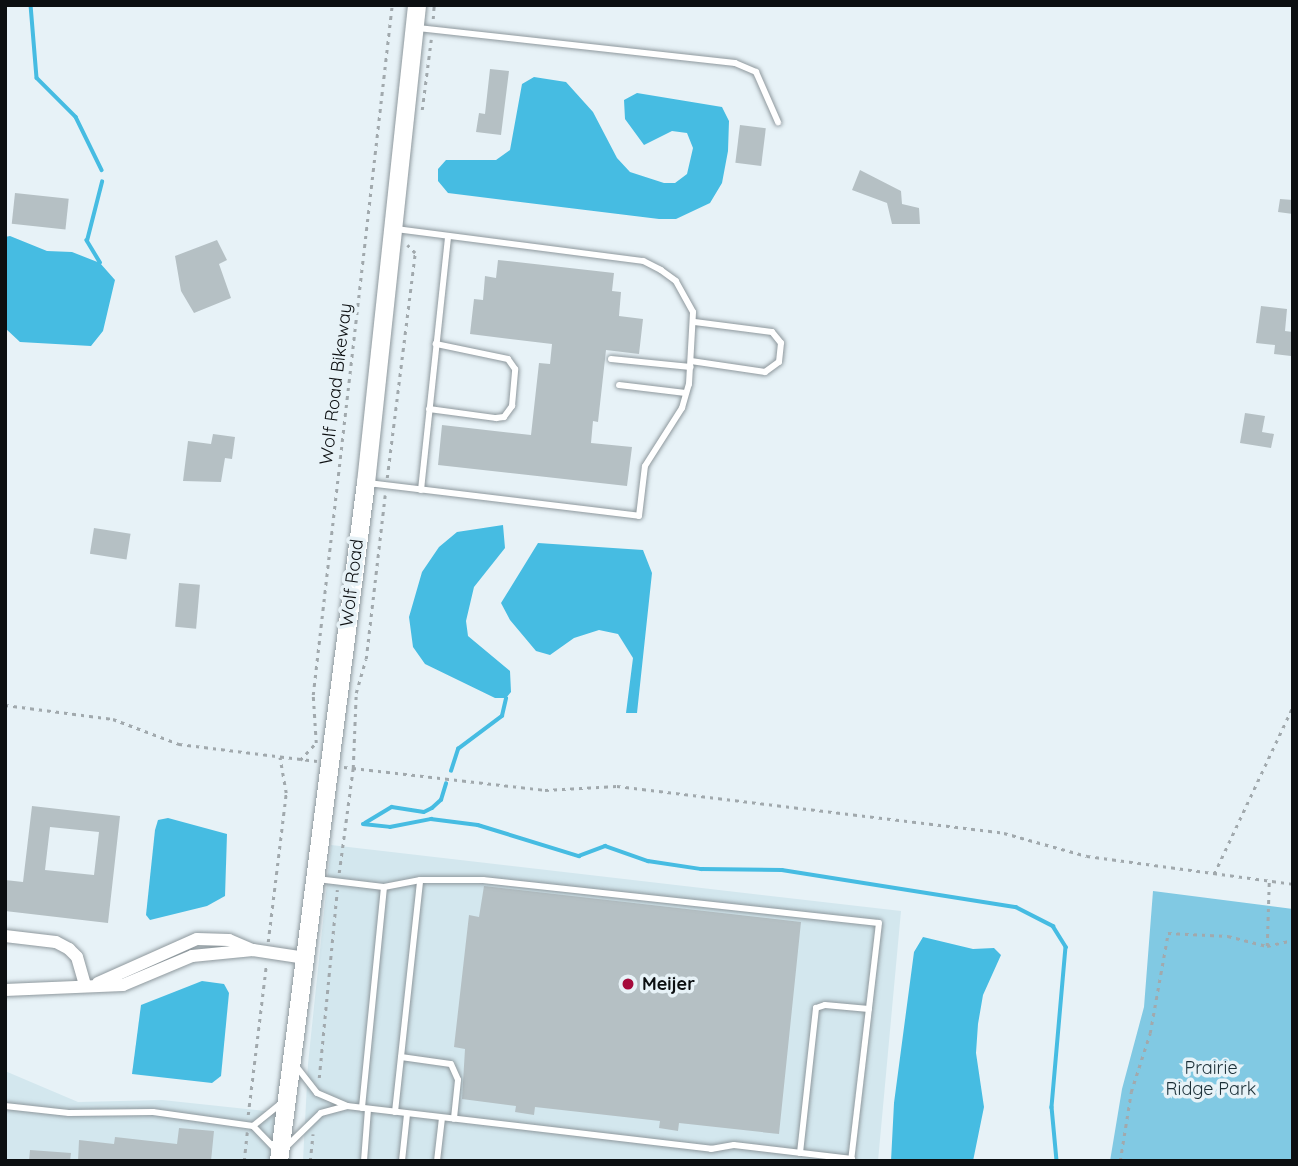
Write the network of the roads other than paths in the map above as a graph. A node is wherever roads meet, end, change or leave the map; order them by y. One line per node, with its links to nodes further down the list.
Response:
1 (417, 5): 2 (main road, Wolf Road)
2 (423, 29): 3 (lane); 4 (main road, Wolf Road)
3 (778, 121)
4 (401, 229): 5 (lane); 13 (main road, Wolf Road)
5 (448, 238): 6 (lane); 7 (lane)
6 (695, 322): 9 (lane); 9 (lane)
7 (436, 344): 12 (lane); 12 (lane)
8 (611, 359): 9 (lane)
9 (691, 364): 11 (lane)
10 (619, 385): 11 (lane)
11 (686, 393): 14 (lane)
12 (429, 409): 14 (lane)
13 (366, 483): 14 (lane); 15 (main road, Wolf Road)
14 (421, 490)
15 (315, 878): 17 (lane); 19 (main road, Wolf Road)
16 (420, 880): 17 (lane); 22 (lane); 23 (lane)
17 (384, 887): 28 (lane)
18 (5, 936): 20 (street)
19 (304, 958): 20 (street); 24 (main road, Wolf Road)
20 (92, 984): 21 (street)
21 (8, 988)
22 (869, 1009): 34 (lane); 36 (lane)
23 (401, 1057): 29 (lane); 32 (lane)
24 (292, 1060): 25 (main road, Wolf Road); 27 (lane)
25 (287, 1099): 33 (lane); 35 (main road, Wolf Road)
26 (5, 1106): 33 (lane)
27 (347, 1106): 28 (lane); 35 (lane)
28 (365, 1109): 29 (lane); 37 (lane)
29 (395, 1112): 30 (lane)
30 (407, 1114): 31 (lane); 38 (lane)
31 (442, 1118): 32 (lane); 39 (lane)
32 (454, 1119): 34 (lane)
33 (253, 1126): 35 (lane)
34 (800, 1153): 36 (lane)
35 (280, 1157)
36 (851, 1160)
37 (364, 1161)
38 (402, 1161)
39 (437, 1161)

